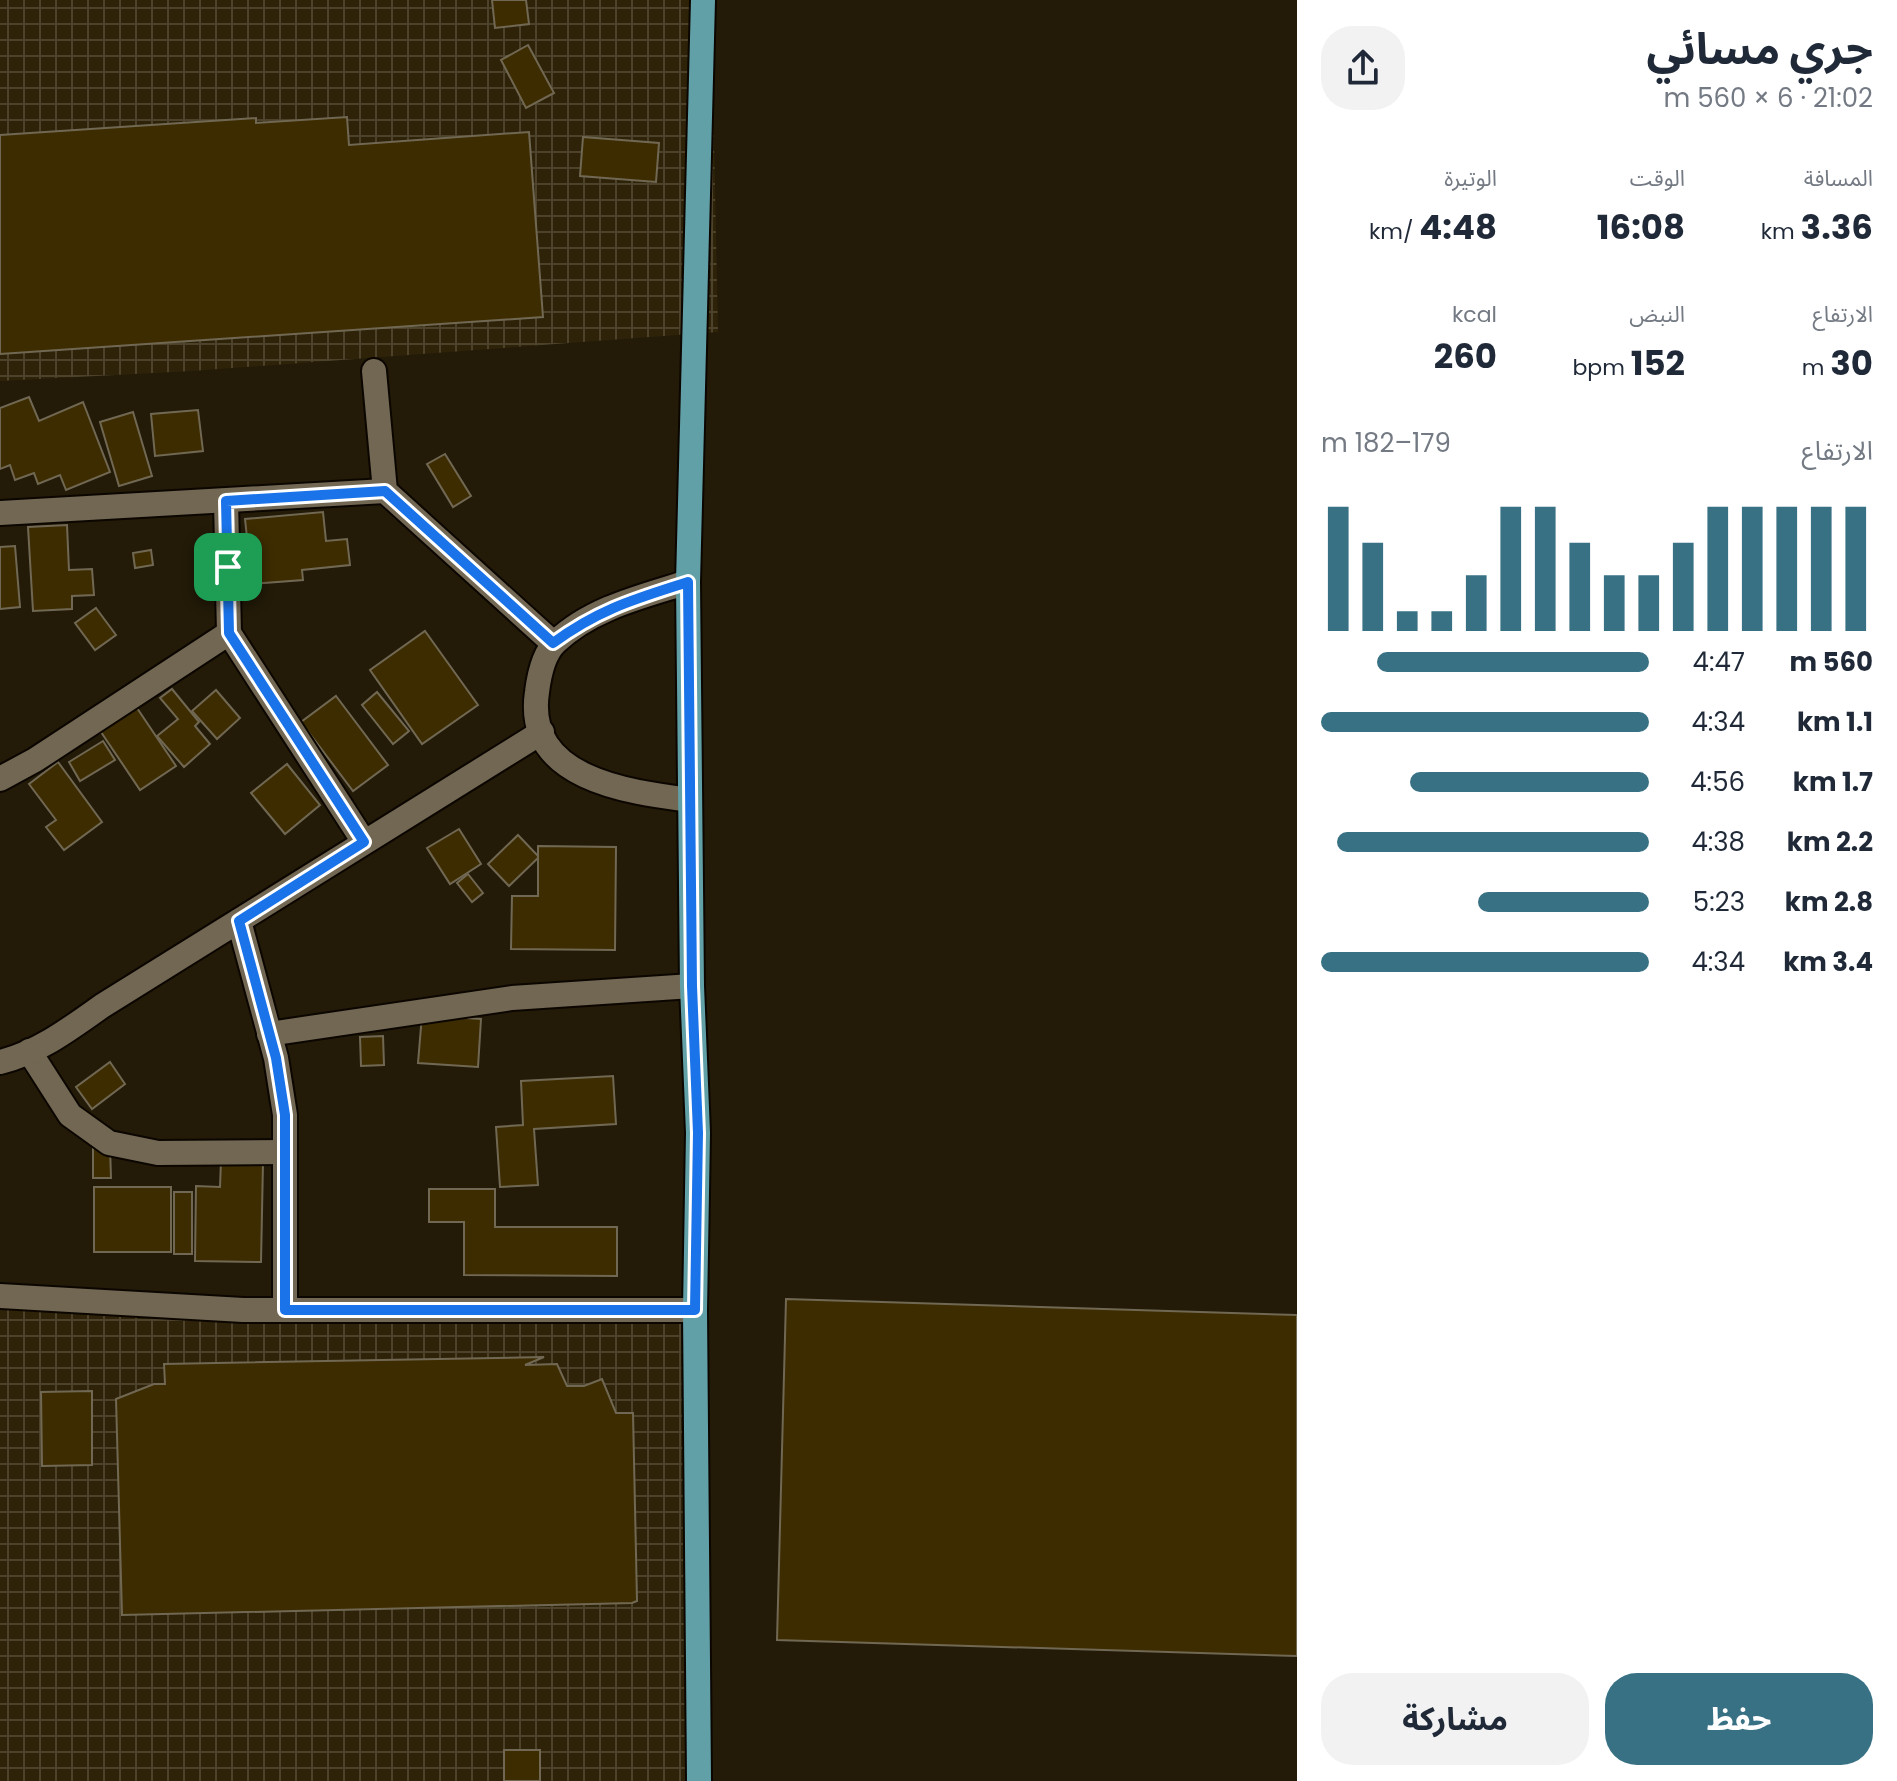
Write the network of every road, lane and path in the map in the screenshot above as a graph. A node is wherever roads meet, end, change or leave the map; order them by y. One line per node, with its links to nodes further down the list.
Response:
1 (703, 0): 6 (main road)
2 (374, 371): 3 (street)
3 (385, 491): 4 (street); 8 (street)
4 (226, 501): 5 (street); 7 (street)
5 (0, 513)
6 (688, 582): 8 (street); 11 (main road)
7 (229, 633): 10 (street); 12 (street)
8 (553, 643): 9 (street)
9 (542, 732): 11 (street); 12 (street)
10 (0, 779)
11 (690, 800): 14 (main road)
12 (364, 842): 13 (street)
13 (239, 921): 15 (street); 16 (street)
14 (692, 986): 15 (street); 21 (main road)
15 (269, 1034): 18 (street)
16 (29, 1051): 17 (street); 18 (street)
17 (0, 1062)
18 (285, 1152): 20 (street)
19 (0, 1296): 20 (street)
20 (285, 1310): 21 (street)
21 (695, 1310): 22 (main road)
22 (699, 1781)

